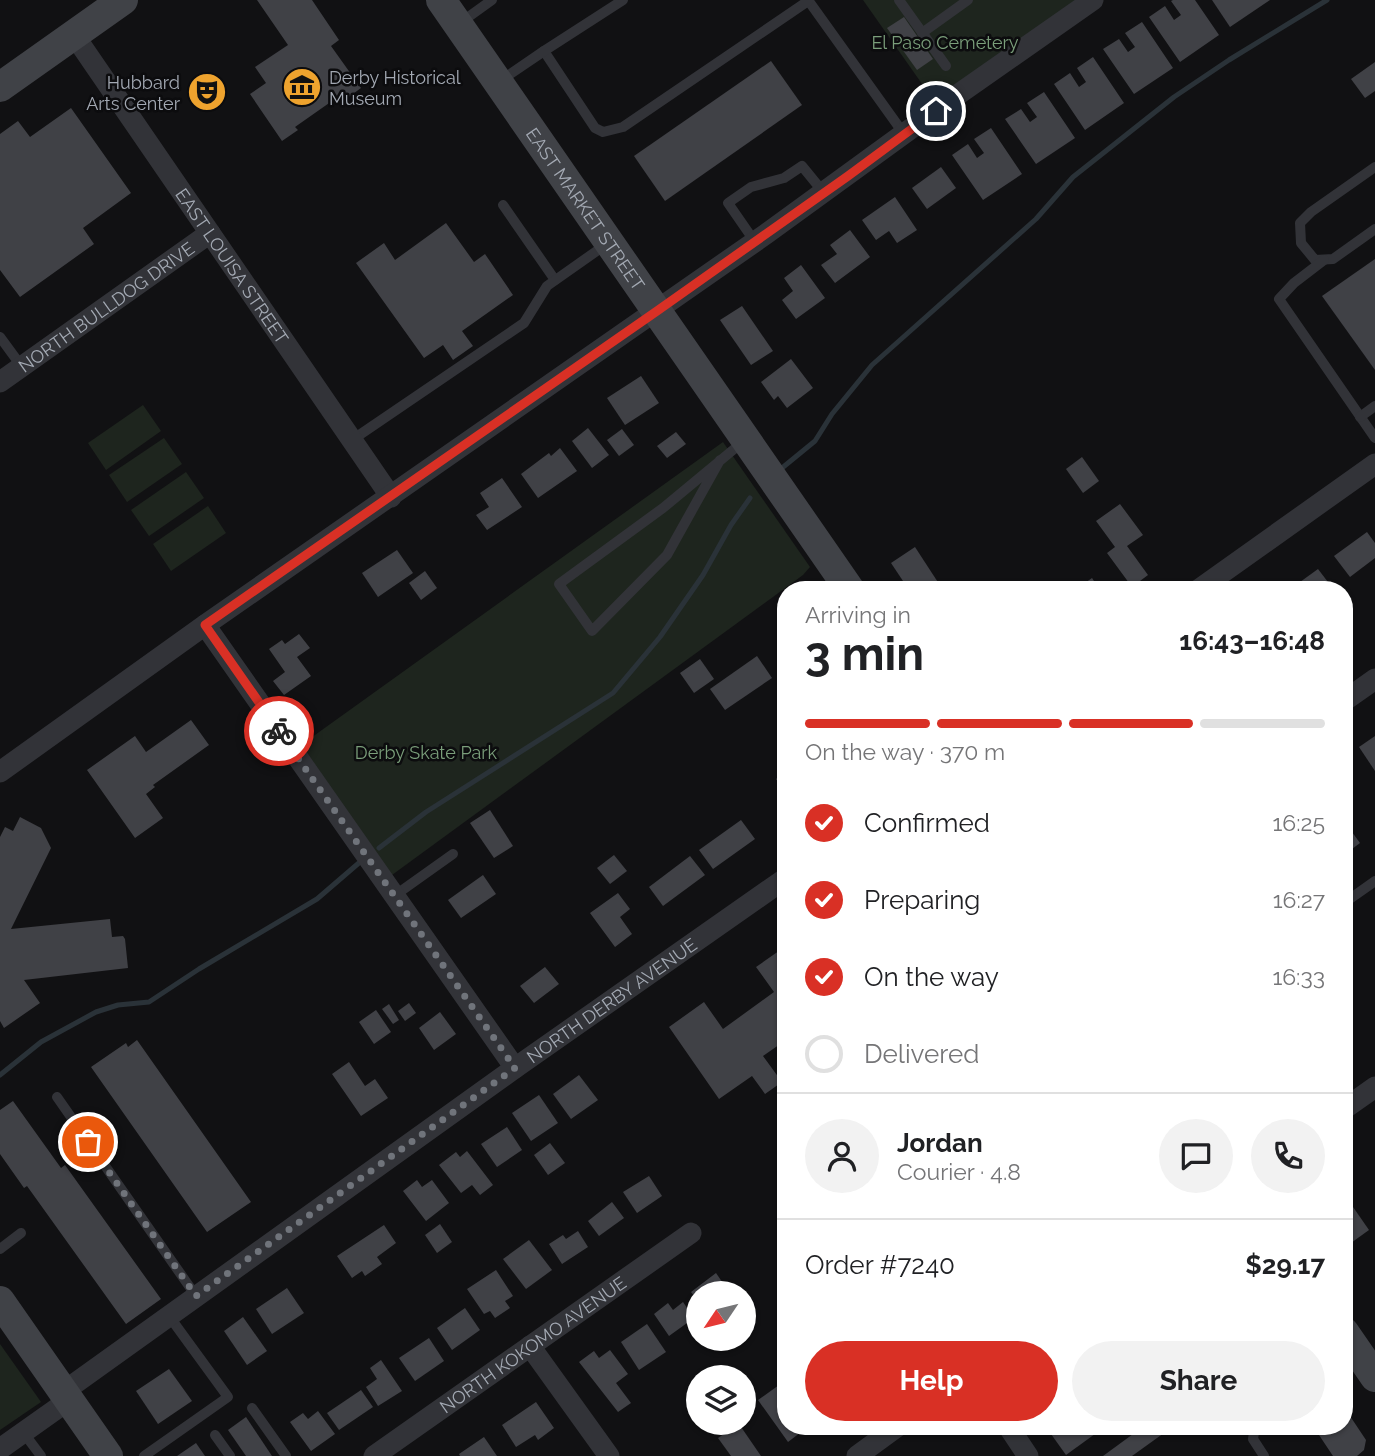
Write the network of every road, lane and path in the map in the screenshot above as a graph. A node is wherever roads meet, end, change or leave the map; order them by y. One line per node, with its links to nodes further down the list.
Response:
1 (123, 0): 11 (street)
2 (441, 0): 9 (street, EAST MARKET STREET)
3 (492, 0): 9 (lane)
4 (623, 0): 12 (lane)
5 (808, 0): 12 (lane); 16 (lane)
6 (899, 0): 10 (lane)
7 (968, 0): 10 (lane)
8 (1093, 0): 16 (street)
9 (458, 24): 14 (street, EAST MARKET STREET)
10 (922, 33): 13 (lane)
11 (74, 34): 15 (street); 21 (street, EAST LOUISA STREET)
12 (544, 51): 14 (lane)
13 (946, 66)
14 (498, 83): 23 (street, EAST MARKET STREET)
15 (0, 87)
16 (904, 135): 18 (street)
17 (1375, 167): 24 (lane)
18 (824, 193): 22 (street); 22 (lane)
19 (503, 205): 25 (lane)
20 (1375, 229): 24 (lane)
21 (210, 233): 28 (street, NORTH BULLDOG DRIVE); 34 (street, EAST LOUISA STREET)
22 (755, 242): 26 (street)
23 (610, 243): 25 (lane); 26 (street, EAST MARKET STREET)
24 (1324, 260): 31 (lane)
25 (555, 280): 34 (lane)
26 (657, 311): 33 (street, EAST MARKET STREET); 37 (street)
27 (0, 337): 28 (lane)
28 (22, 367): 29 (street, NORTH BULLDOG DRIVE)
29 (0, 382)
30 (1375, 406): 31 (lane)
31 (1360, 417): 32 (lane)
32 (1375, 438)
33 (746, 439): 35 (lane); 38 (street, EAST MARKET STREET)
34 (352, 440): 37 (street, EAST LOUISA STREET)
35 (720, 460): 35 (lane)
36 (1375, 464): 39 (street)
37 (391, 497): 40 (street)
38 (844, 581)
39 (1211, 581)
40 (205, 625): 43 (street); 47 (street)
41 (1375, 679): 42 (street)
42 (1353, 695)
43 (0, 772)
44 (453, 855): 47 (lane)
45 (1375, 881): 48 (lane)
46 (777, 884): 49 (street, NORTH DERBY AVENUE)
47 (394, 896): 49 (street)
48 (1353, 897)
49 (515, 1068): 56 (street, NORTH DERBY AVENUE)
50 (1375, 1087): 52 (street)
51 (57, 1097): 56 (lane)
52 (1353, 1103)
53 (21, 1233): 55 (lane)
54 (691, 1233): 60 (street, NORTH KOKOMO AVENUE)
55 (0, 1249)
56 (196, 1296): 58 (street, NORTH DERBY AVENUE)
57 (0, 1301): 62 (street)
58 (169, 1316): 62 (street, NORTH DERBY AVENUE); 72 (lane)
59 (1353, 1345): 61 (street)
60 (530, 1346): 75 (street, NORTH KOKOMO AVENUE); 76 (street)
61 (1372, 1368)
62 (66, 1396): 64 (street, NORTH DERBY AVENUE); 71 (street)
63 (252, 1408): 74 (lane)
64 (23, 1432): 69 (street, NORTH DERBY AVENUE); 70 (lane)
65 (215, 1435): 73 (lane)
66 (886, 1435): 77 (street)
67 (1014, 1435): 78 (street)
68 (1254, 1435): 79 (lane)
69 (0, 1449)
70 (41, 1456)
71 (108, 1456)
72 (144, 1456)
73 (230, 1456)
74 (286, 1456)
75 (374, 1456)
76 (609, 1456)
77 (857, 1456)
78 (1028, 1456)
79 (1264, 1456)

